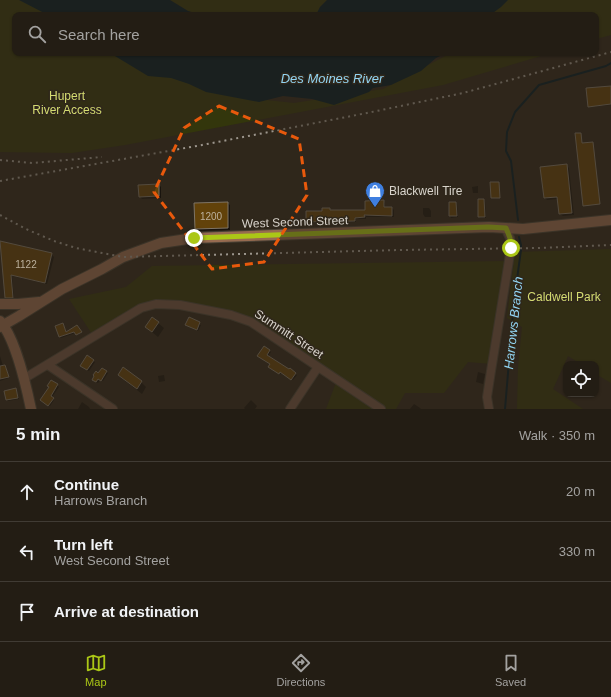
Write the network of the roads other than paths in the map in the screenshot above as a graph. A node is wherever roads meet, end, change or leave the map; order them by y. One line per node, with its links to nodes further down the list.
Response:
1 (611, 220): 2 (main road, West Second Street)
2 (506, 228): 3 (main road, West Second Street); 13 (street)
3 (41, 301): 4 (main road); 5 (main road, West Second Street)
4 (0, 304)
5 (1, 324): 8 (main road)
6 (48, 365): 7 (street, Summitt Street); 8 (street, Summitt Street); 10 (street)
7 (318, 367): 11 (street); 12 (street, Summitt Street)
8 (25, 378): 9 (main road)
9 (31, 409)
10 (113, 409)
11 (290, 409)
12 (381, 409)
13 (490, 409)

